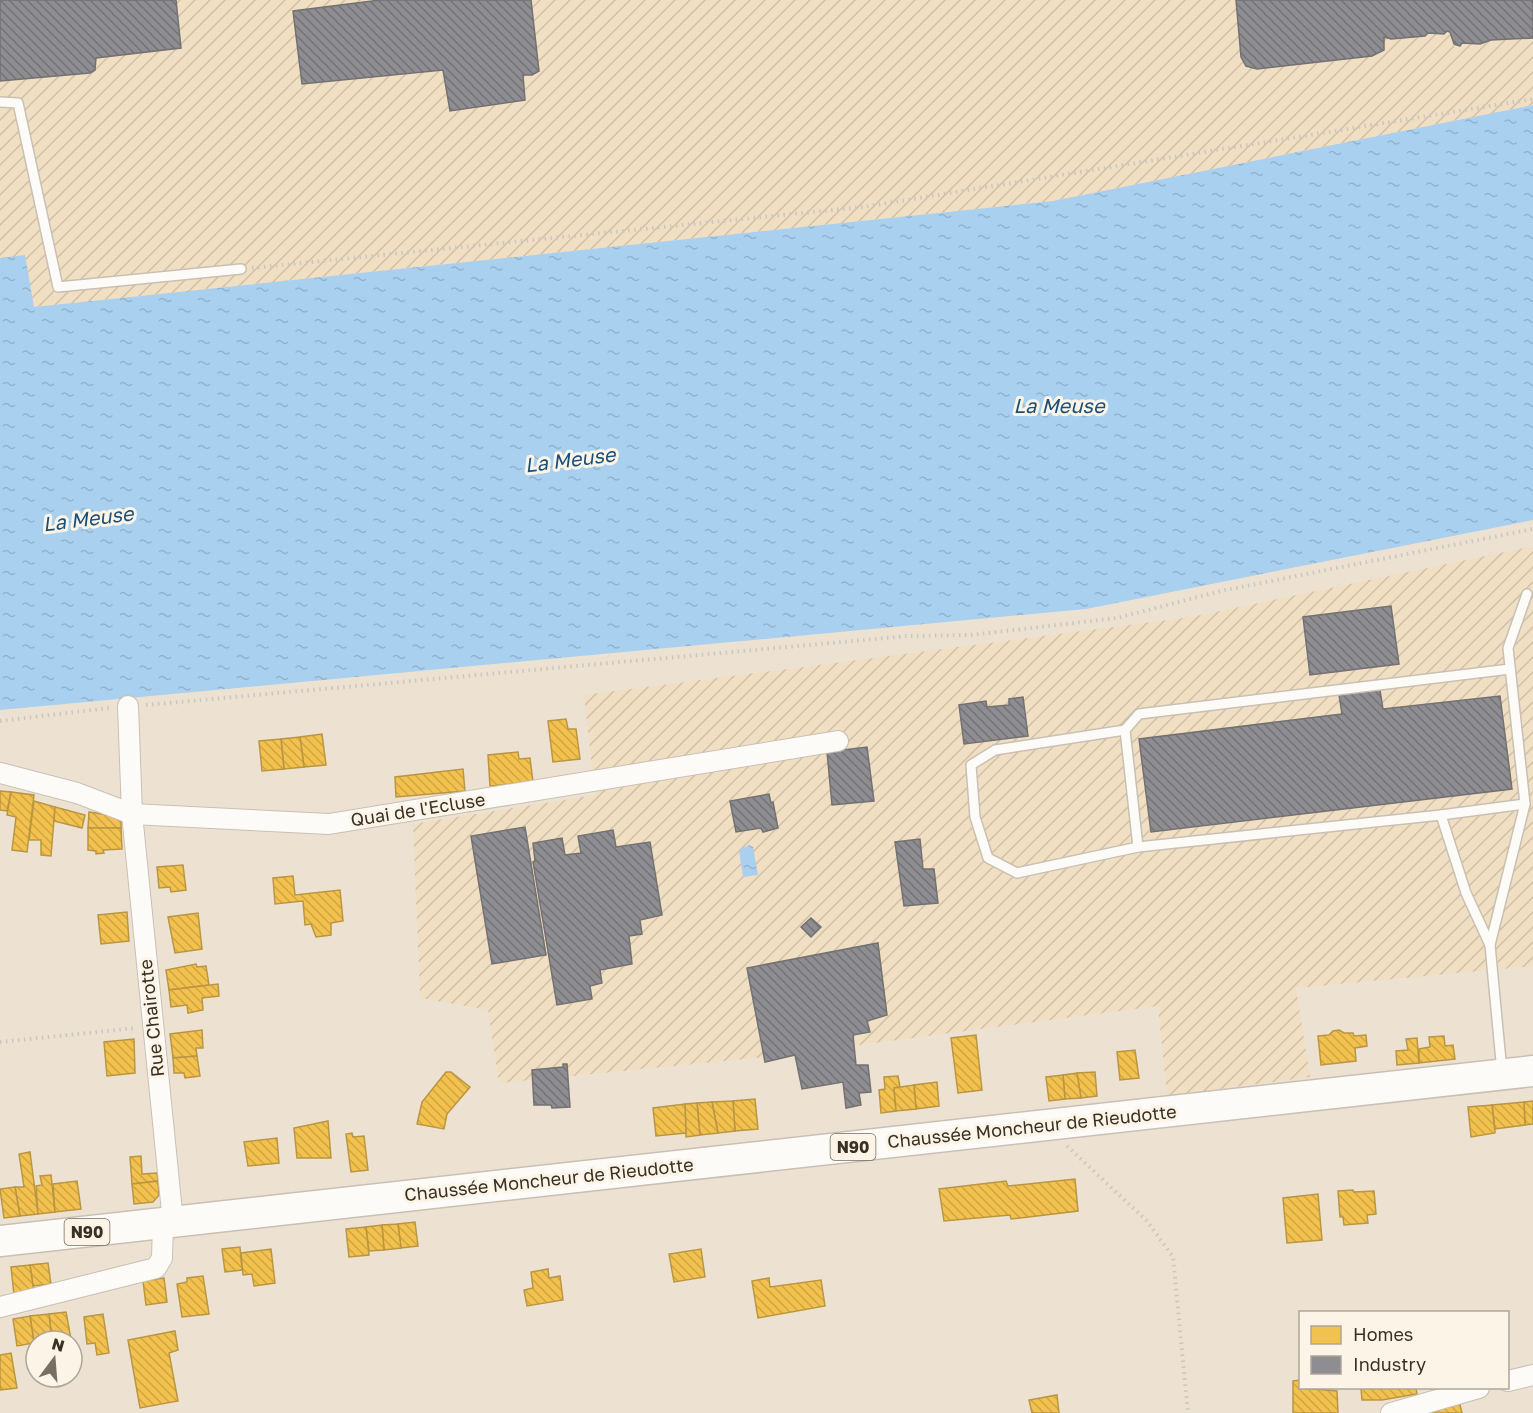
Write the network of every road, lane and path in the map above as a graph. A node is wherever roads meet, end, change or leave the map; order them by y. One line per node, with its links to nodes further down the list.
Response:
1 (1533, 99): 3 (path)
2 (0, 102): 3 (lane)
3 (241, 269)
4 (1533, 529): 7 (path)
5 (1527, 594): 6 (lane)
6 (1510, 669): 9 (lane); 12 (lane)
7 (128, 706): 8 (path); 13 (street, Rue Chairotte)
8 (0, 721)
9 (1125, 730): 15 (lane); 15 (lane)
10 (838, 741): 13 (street, Quai de l'Ecluse)
11 (0, 773): 13 (street, Quai de l'Ecluse)
12 (1524, 804): 14 (lane); 16 (lane)
13 (132, 814): 17 (street, Rue Chairotte)
14 (1441, 815): 15 (lane); 16 (lane)
15 (1138, 847)
16 (1490, 945): 20 (lane)
17 (153, 1026): 18 (path); 22 (street, Rue Chairotte)
18 (0, 1042)
19 (1533, 1071): 20 (main road, Chaussée Moncheur de Rieudotte / N90)
20 (1502, 1075): 21 (main road, Chaussée Moncheur de Rieudotte / N90)
21 (1044, 1125): 22 (main road, Chaussée Moncheur de Rieudotte / N90); 28 (path)
22 (168, 1223): 23 (main road, N90); 24 (street, Rue Chairotte)
23 (0, 1241)
24 (0, 1307)
25 (1533, 1375): 26 (street)
26 (1509, 1381)
27 (1475, 1389): 29 (street)
28 (1188, 1413)
29 (1391, 1413)

